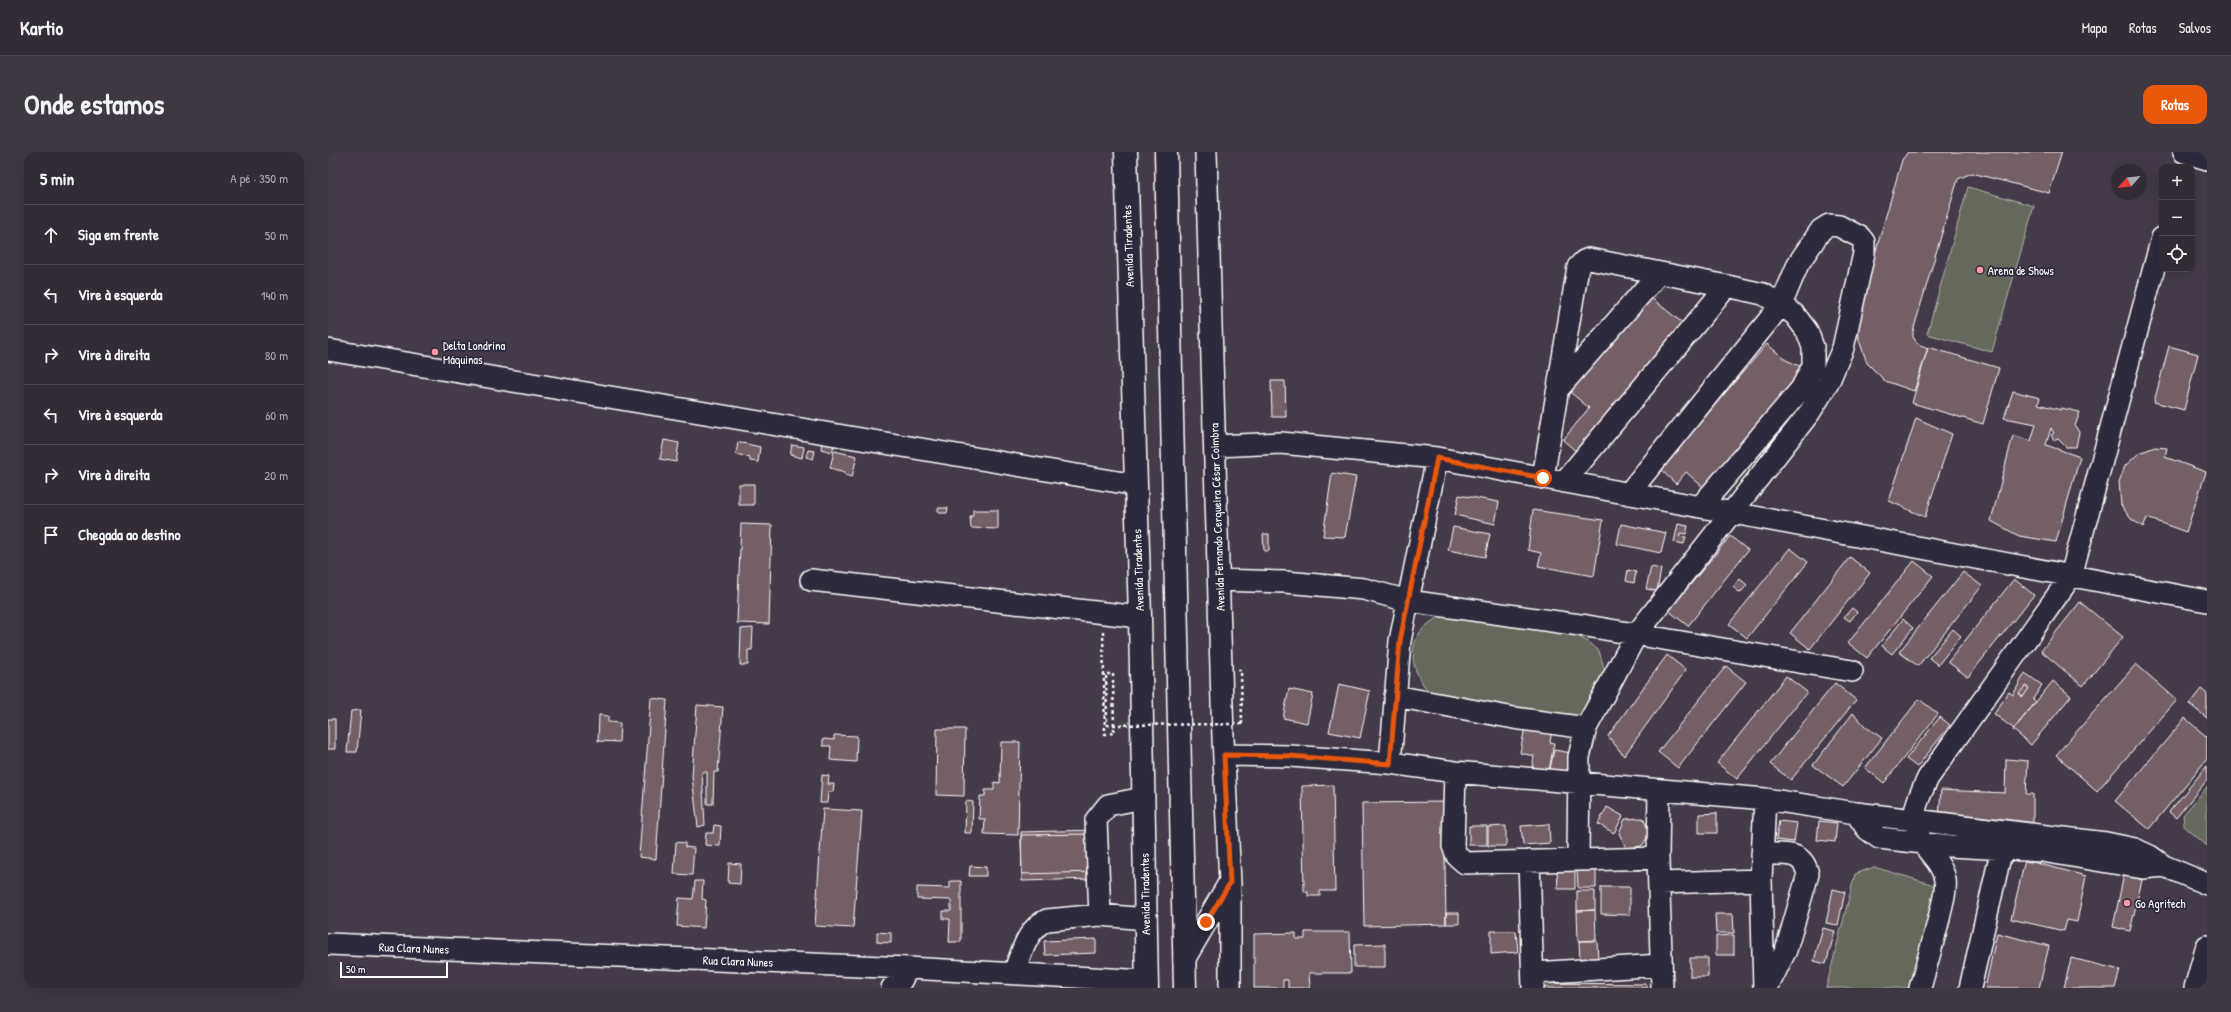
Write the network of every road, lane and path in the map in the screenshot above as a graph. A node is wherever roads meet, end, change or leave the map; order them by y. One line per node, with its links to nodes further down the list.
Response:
1 (1126, 152): 17 (highway, Avenida Tiradentes)
2 (1206, 152): 13 (street, Avenida Fernando Cerqueira César Coimbra)
3 (2185, 152): 5 (street); 6 (street)
4 (1169, 158): 57 (highway)
5 (2207, 159)
6 (2182, 164)
7 (2159, 249): 21 (street)
8 (1659, 273): 9 (street); 12 (street); 12 (street)
9 (1727, 286): 10 (street); 16 (street)
10 (1781, 305): 18 (street); 19 (street); 20 (street)
11 (328, 350): 17 (street)
12 (1558, 390): 15 (street)
13 (1215, 446): 14 (street); 23 (street, Avenida Fernando Cerqueira César Coimbra)
14 (1437, 458): 15 (street); 24 (street)
15 (1543, 478): 16 (street)
16 (1564, 482): 18 (street)
17 (1136, 486): 27 (highway, Avenida Tiradentes)
18 (1628, 494): 19 (street)
19 (1700, 507): 20 (street)
20 (1731, 513): 21 (street); 28 (street)
21 (2071, 576): 25 (street); 41 (street)
22 (811, 580): 26 (street)
23 (1219, 580): 24 (street); 33 (street, Avenida Fernando Cerqueira César Coimbra)
24 (1408, 601): 28 (street); 30 (street)
25 (2207, 601)
26 (1103, 614): 27 (street); 31 (path, bridge)
27 (1140, 617): 38 (highway, Avenida Tiradentes)
28 (1636, 635): 29 (street); 32 (street)
29 (1852, 671)
30 (1394, 696): 32 (street); 34 (street)
31 (1242, 724)
32 (1586, 728): 36 (street)
33 (1224, 755): 34 (street); 50 (street, Avenida Fernando Cerqueira César Coimbra)
34 (1390, 764): 35 (street)
35 (1455, 772): 36 (street); 48 (street)
36 (1578, 783): 37 (street); 47 (street)
37 (1659, 790): 39 (street); 46 (street)
38 (1143, 798): 53 (street); 54 (highway, Avenida Tiradentes)
39 (1765, 800): 40 (street); 45 (street)
40 (1856, 813): 41 (street); 42 (street)
41 (1914, 820): 42 (street); 43 (street)
42 (1922, 843): 44 (street); 68 (street)
43 (2043, 844): 44 (street); 52 (street)
44 (2002, 848): 69 (street)
45 (1762, 854): 49 (street); 67 (street)
46 (1658, 858): 47 (street); 51 (street)
47 (1578, 860): 48 (street)
48 (1530, 861): 61 (street)
49 (1761, 880): 51 (street); 67 (street)
50 (1230, 883): 57 (street); 65 (street, Avenida Fernando Cerqueira César Coimbra)
51 (1659, 884): 58 (street)
52 (2207, 884)
53 (1100, 915): 54 (street); 60 (street)
54 (1146, 919): 62 (highway, Avenida Tiradentes)
55 (328, 944): 59 (street, Rua Clara Nunes)
56 (2207, 946): 70 (street)
57 (1184, 960): 64 (highway)
58 (1661, 965): 61 (street); 66 (street)
59 (908, 968): 60 (street, Rua Clara Nunes); 63 (street)
60 (1014, 972): 62 (street, Rua Clara Nunes)
61 (1533, 980)
62 (1147, 985)
63 (892, 988)
64 (1185, 988)
65 (1230, 988)
66 (1662, 988)
67 (1766, 988)
68 (1920, 988)
69 (1970, 988)
70 (2195, 988)

